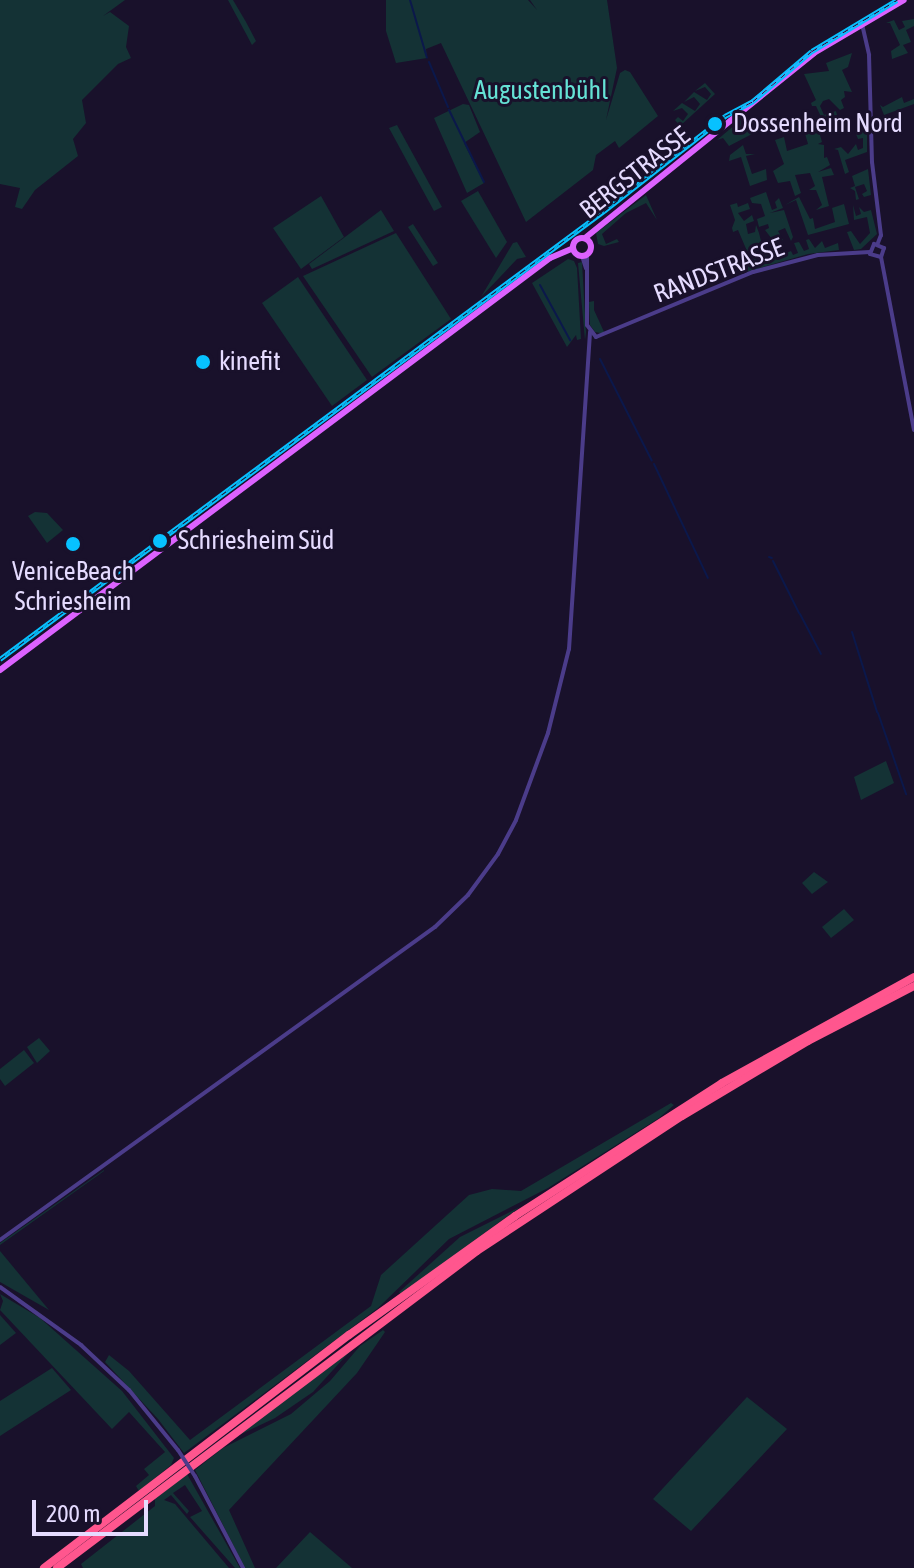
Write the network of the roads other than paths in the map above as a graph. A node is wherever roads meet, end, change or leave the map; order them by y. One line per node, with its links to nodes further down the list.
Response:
1 (904, 0): 2 (main road, BERGSTRASSE)
2 (862, 24): 3 (main road, BERGSTRASSE); 4 (street)
3 (585, 238): 5 (main road, BERGSTRASSE); 7 (main road)
4 (878, 243): 6 (street); 8 (street)
5 (573, 248): 7 (main road); 13 (main road, BERGSTRASSE)
6 (870, 252): 8 (street); 10 (street, RANDSTRASSE)
7 (584, 256): 9 (street)
8 (881, 257): 12 (street)
9 (589, 331): 10 (street); 11 (street)
10 (596, 337): 11 (street)
11 (587, 349): 16 (street)
12 (914, 430)
13 (0, 670)
14 (914, 977): 18 (highway)
15 (914, 986): 19 (highway)
16 (0, 1240)
17 (0, 1287): 20 (street, bridge)
18 (44, 1568)
19 (57, 1568)
20 (243, 1568)

